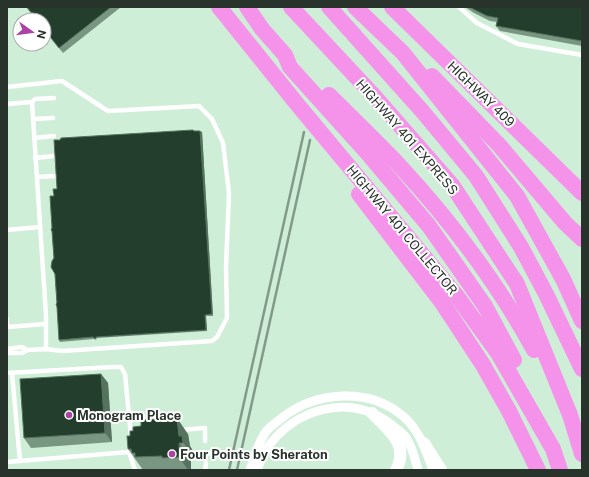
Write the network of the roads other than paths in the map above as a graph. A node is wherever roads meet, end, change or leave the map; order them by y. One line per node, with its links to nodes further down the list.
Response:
1 (219, 7): 17 (highway, HIGHWAY 401 COLLECTOR)
2 (247, 7): 9 (highway)
3 (291, 7): 40 (highway, HIGHWAY 401 EXPRESS)
4 (328, 7): 37 (highway, HIGHWAY 401 EXPRESS)
5 (355, 7): 8 (highway)
6 (392, 7): 24 (highway, HIGHWAY 409)
7 (459, 7): 10 (lane)
8 (403, 53): 29 (highway); 31 (highway)
9 (285, 55): 40 (highway); 44 (highway)
10 (582, 55)
11 (7, 87): 34 (lane)
12 (54, 98): 13 (lane)
13 (32, 102): 14 (lane); 16 (lane)
14 (7, 104)
15 (53, 118): 16 (lane)
16 (33, 119): 19 (lane)
17 (315, 126): 44 (highway, HIGHWAY 401 COLLECTOR); 58 (highway)
18 (54, 136): 19 (lane)
19 (34, 138): 21 (lane)
20 (54, 156): 21 (lane)
21 (35, 158): 23 (lane)
22 (55, 176): 23 (lane)
23 (37, 177): 27 (lane)
24 (570, 182): 25 (highway); 26 (highway)
25 (582, 193)
26 (582, 200)
27 (40, 227): 28 (lane); 32 (lane)
28 (7, 230)
29 (582, 239)
30 (7, 319): 32 (lane)
31 (582, 321)
32 (46, 324): 34 (lane)
33 (7, 349): 35 (lane)
34 (46, 349): 35 (lane)
35 (27, 350): 36 (lane)
36 (7, 353)
37 (582, 370)
38 (10, 373): 45 (lane); 47 (lane)
39 (372, 413): 53 (street); 54 (main road); 55 (street)
40 (570, 415): 46 (highway, HIGHWAY 401 EXPRESS)
41 (175, 430): 42 (lane)
42 (205, 441)
43 (424, 443): 52 (street); 56 (street); 57 (main road)
44 (553, 449): 59 (highway, HIGHWAY 401 COLLECTOR)
45 (129, 452): 47 (lane); 50 (lane)
46 (582, 454)
47 (20, 461): 48 (lane)
48 (7, 462)
49 (206, 463): 51 (lane)
50 (135, 470)
51 (204, 470)
52 (250, 470)
53 (257, 470)
54 (396, 470)
55 (418, 470)
56 (433, 470)
57 (441, 470)
58 (538, 470)
59 (560, 470)

